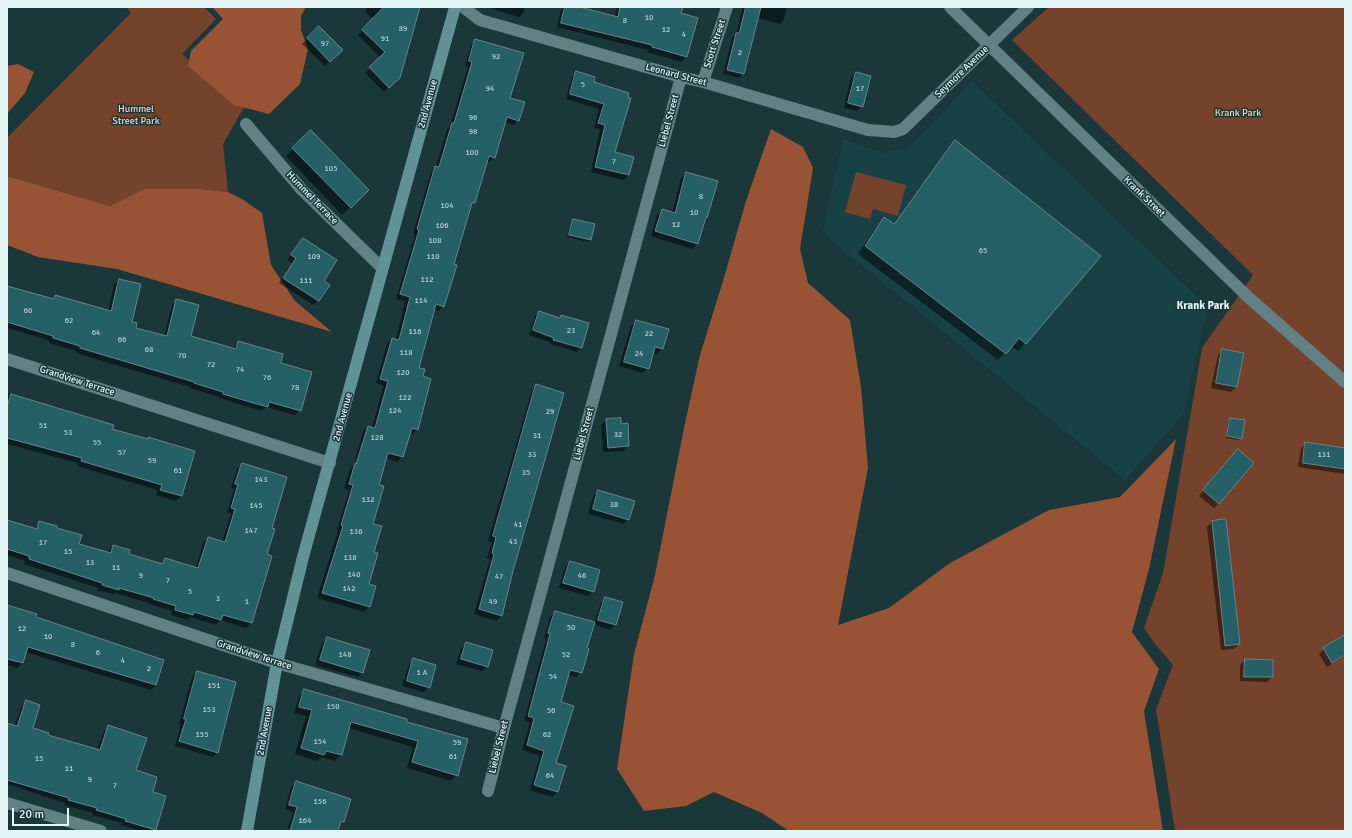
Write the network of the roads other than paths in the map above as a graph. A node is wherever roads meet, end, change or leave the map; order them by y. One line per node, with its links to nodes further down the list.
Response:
1 (455, 7): 11 (street, 2nd Avenue)
2 (463, 7): 7 (street, Leonard Street)
3 (727, 7): 8 (street, Scott Street)
4 (950, 7): 6 (street, Krank Street)
5 (1028, 7): 6 (street, Seymore Avenue)
6 (989, 46): 10 (street, Seymore Avenue); 13 (street, Krank Street)
7 (681, 77): 8 (street, Leonard Street); 17 (street, Liebel Street)
8 (703, 82): 10 (street, Leonard Street)
9 (246, 124): 11 (street, Hummel Terrace)
10 (894, 132)
11 (382, 268): 14 (street, 2nd Avenue)
12 (7, 359): 14 (street, Grandview Terrace)
13 (1345, 382)
14 (330, 463): 16 (street, 2nd Avenue)
15 (7, 573): 16 (street, Grandview Terrace)
16 (278, 663): 17 (street, Grandview Terrace); 21 (street, 2nd Avenue)
17 (504, 728): 18 (street, Liebel Street)
18 (488, 791)
19 (7, 803): 20 (street)
20 (101, 831)
21 (247, 831)

